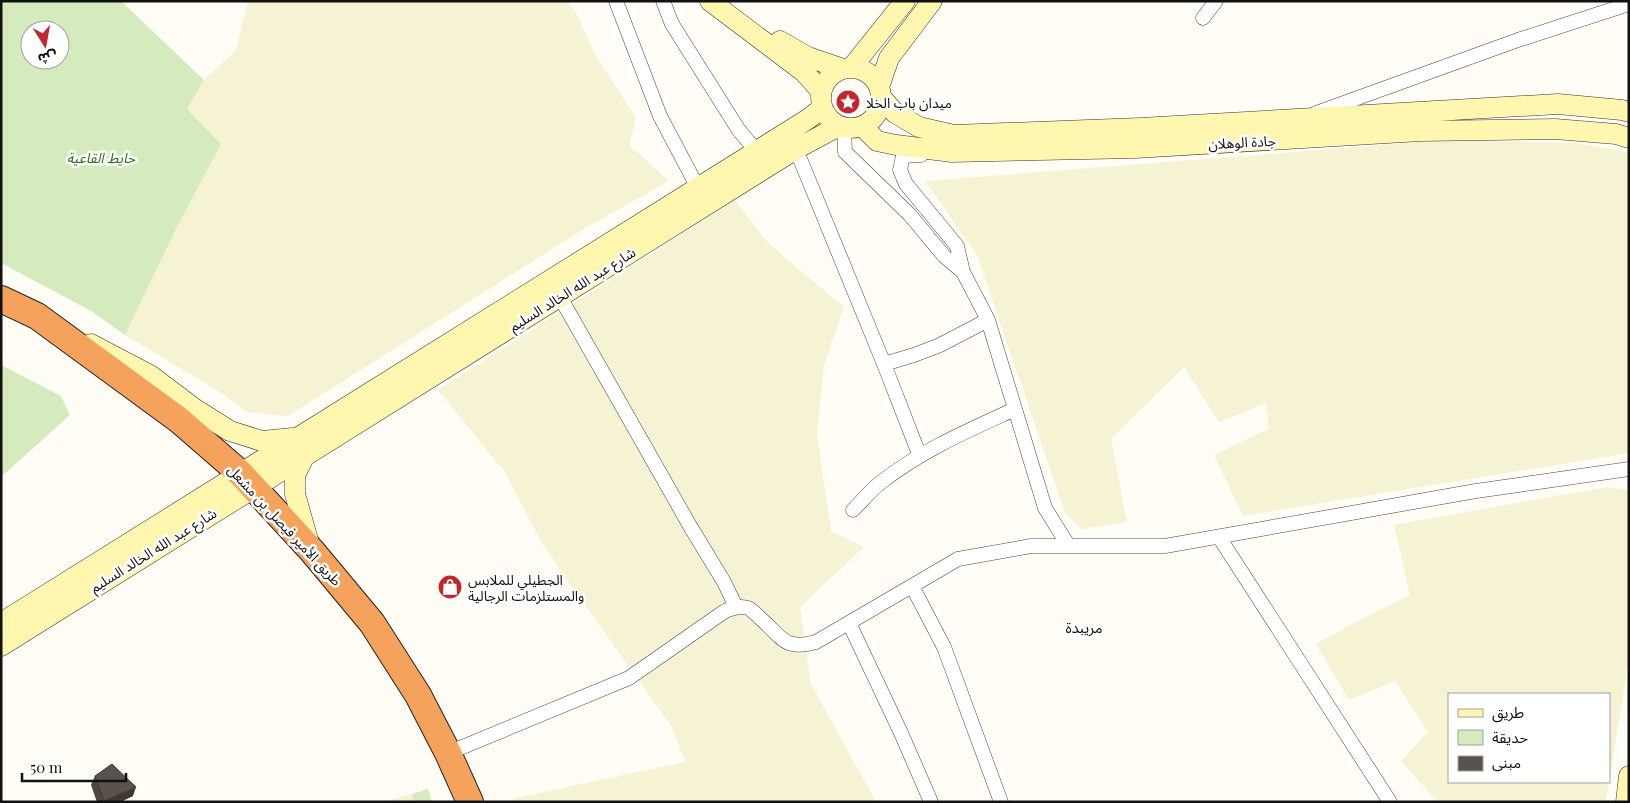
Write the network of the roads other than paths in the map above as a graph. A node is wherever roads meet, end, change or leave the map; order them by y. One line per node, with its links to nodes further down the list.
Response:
1 (616, 1): 20 (street)
2 (663, 1): 18 (street)
3 (905, 1): 10 (street)
4 (932, 1): 11 (street)
5 (1216, 1): 9 (street)
6 (1629, 4): 8 (street)
7 (715, 5): 10 (street); 12 (street)
8 (1597, 8): 14 (street)
9 (1203, 18)
10 (847, 68): 11 (street); 12 (street)
11 (880, 92): 14 (street, جادة الوهلان); 15 (street)
12 (822, 100): 15 (street); 18 (street, شارع عبد الله الخالد السليم)
13 (1629, 112): 14 (street, جادة الوهلان)
14 (1302, 118)
15 (848, 127): 17 (street, شارع عبد الله الخالد السليم); 19 (street, جادة الوهلان); 21 (street)
16 (1629, 138): 19 (street, جادة الوهلان)
17 (796, 149): 22 (street, شارع عبد الله الخالد السليم); 26 (street)
18 (757, 152): 20 (street, شارع عبد الله الخالد السليم)
19 (952, 152): 21 (street)
20 (698, 188): 28 (street, شارع عبد الله الخالد السليم)
21 (963, 272): 25 (street)
22 (560, 297): 28 (street, شارع عبد الله الخالد السليم); 38 (street)
23 (1, 299): 24 (highway, طريق الأمير فيصل بن مشعل)
24 (37, 316): 28 (street, شارع عبد الله الخالد السليم); 31 (highway, طريق الأمير فيصل بن مشعل)
25 (988, 320): 26 (street); 27 (street)
26 (884, 364): 29 (street)
27 (1015, 409): 29 (street); 35 (street)
28 (301, 446): 31 (street, شارع عبد الله الخالد السليم); 36 (street)
29 (919, 454): 32 (street)
30 (1629, 469): 34 (street)
31 (247, 480): 33 (street, شارع عبد الله الخالد السليم); 36 (highway, طريق الأمير فيصل بن مشعل)
32 (853, 510)
33 (177, 524): 39 (street, شارع عبد الله الخالد السليم); 41 (street, شارع عبد الله الخالد السليم)
34 (1219, 537): 35 (street); 47 (street)
35 (1068, 546): 37 (street)
36 (312, 551): 42 (highway, طريق الأمير فيصل بن مشعل)
37 (912, 586): 40 (street); 46 (street)
38 (736, 608): 40 (street); 42 (street)
39 (1, 623)
40 (849, 623): 45 (street)
41 (1, 646)
42 (448, 753): 44 (highway, طريق الأمير فيصل بن مشعل)
43 (1629, 776): 48 (street)
44 (470, 802)
45 (931, 802)
46 (1001, 802)
47 (1390, 802)
48 (1626, 802)

